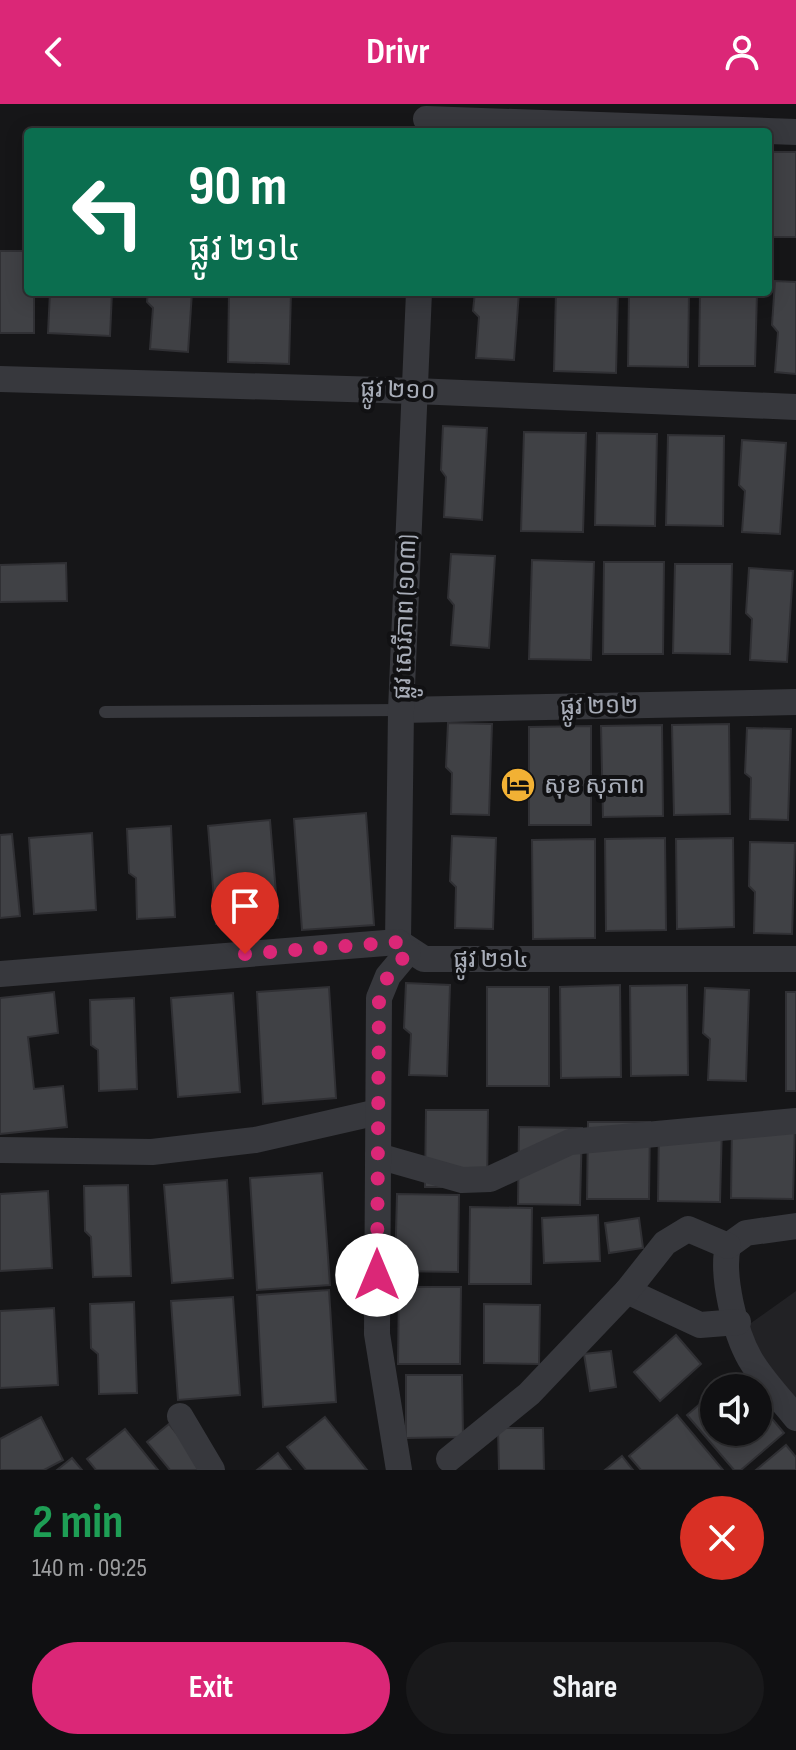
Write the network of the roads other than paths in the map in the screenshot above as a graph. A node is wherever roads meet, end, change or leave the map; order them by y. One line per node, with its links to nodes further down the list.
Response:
1 (426, 118): 2 (street)
2 (690, 128)
3 (772, 131): 4 (street)
4 (796, 132)
5 (419, 296): 7 (street, ផ្លូវ សេរីភាព (១០៣))
6 (0, 379): 7 (street, ផ្លូវ ២១០)
7 (415, 391): 8 (street, ផ្លូវ ២១០); 10 (street, ផ្លូវ សេរីភាព (១០៣))
8 (796, 407)
9 (796, 702): 10 (street, ផ្លូវ ២១២)
10 (401, 710): 11 (lane); 12 (street, ផ្លូវ សេរីភាព (១០៣))
11 (105, 712)
12 (403, 947): 13 (street, ផ្លូវ ២១៤); 14 (street, ផ្លូវ ២១៤); 15 (street)
13 (796, 959)
14 (0, 974)
15 (378, 1112): 17 (street); 18 (street)
16 (796, 1121): 18 (street)
17 (0, 1150)
18 (378, 1156): 27 (street)
19 (796, 1226): 20 (street)
20 (728, 1246): 21 (street); 22 (street)
21 (627, 1291): 22 (street); 25 (street)
22 (738, 1322): 24 (street)
23 (180, 1416): 26 (street)
24 (796, 1418)
25 (446, 1466)
26 (212, 1470)
27 (399, 1470)

